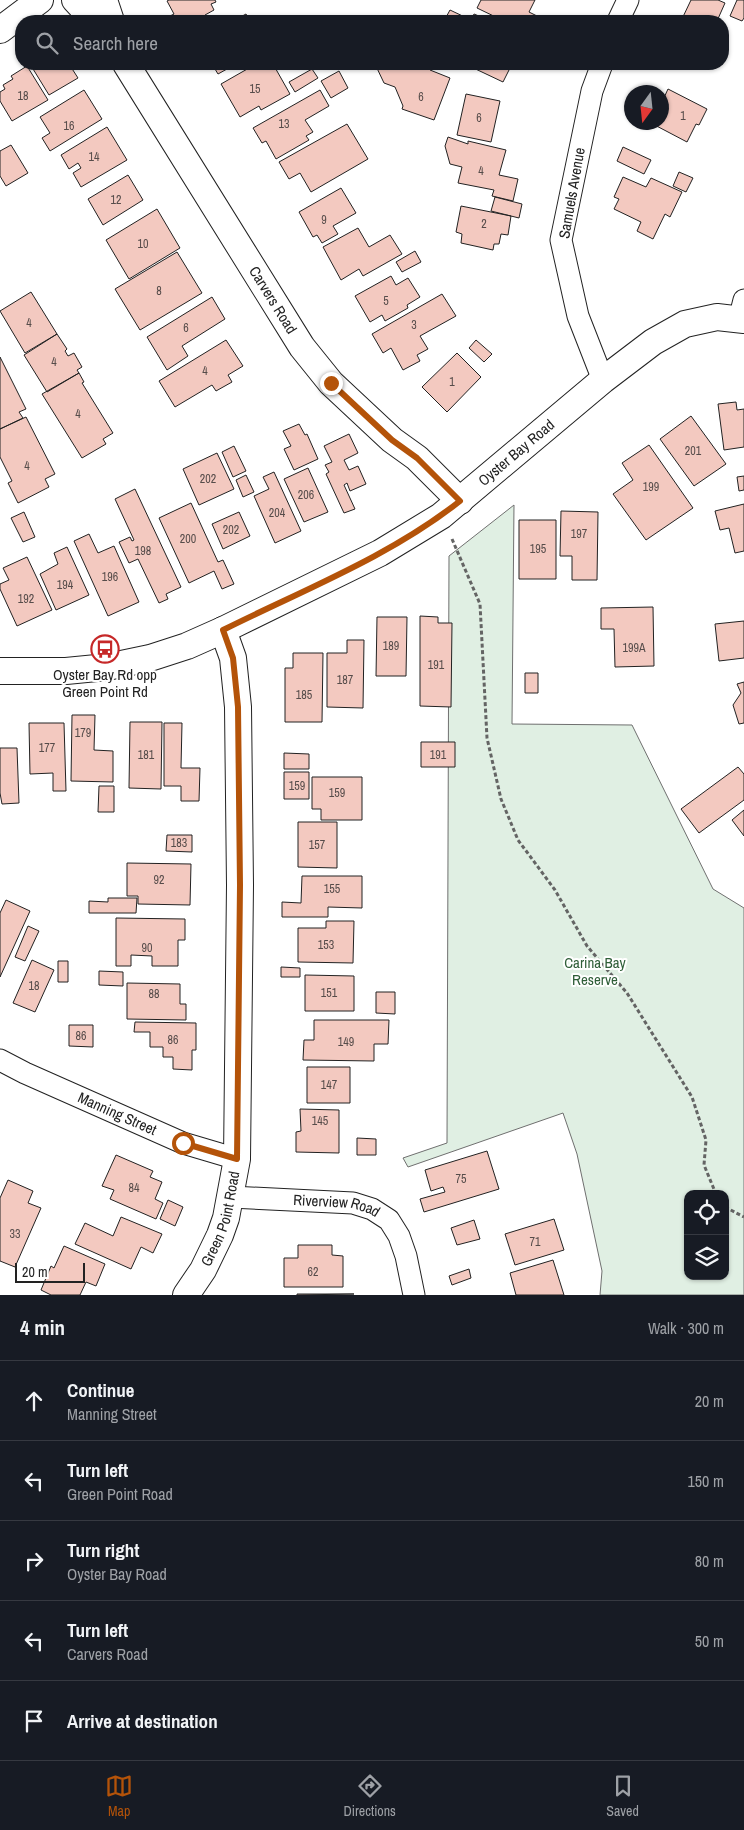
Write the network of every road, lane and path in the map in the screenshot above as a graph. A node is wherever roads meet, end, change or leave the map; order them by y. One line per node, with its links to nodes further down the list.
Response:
1 (7, 0): 6 (street)
2 (40, 0): 7 (street)
3 (75, 0): 8 (street)
4 (104, 0): 9 (street)
5 (628, 0): 10 (street)
6 (0, 10)
7 (20, 15)
8 (89, 15)
9 (109, 15)
10 (621, 15)
11 (15, 19): 12 (street)
12 (0, 30)
13 (130, 70): 17 (street, Carvers Road)
14 (600, 70): 16 (street, Samuels Avenue)
15 (742, 313): 16 (street, Oyster Bay Road)
16 (603, 380): 17 (street, Oyster Bay Road)
17 (450, 508): 18 (street, Oyster Bay Road); 22 (path)
18 (223, 630): 19 (street, Oyster Bay Road); 21 (street, Green Point Road)
19 (0, 671)
20 (0, 1060): 21 (street, Manning Street)
21 (237, 1159): 23 (street, Green Point Road)
22 (714, 1190)
23 (231, 1197): 26 (street, Green Point Road); 27 (street, Riverview Road)
24 (729, 1208): 25 (path)
25 (744, 1217)
26 (186, 1295)
27 (414, 1295)

